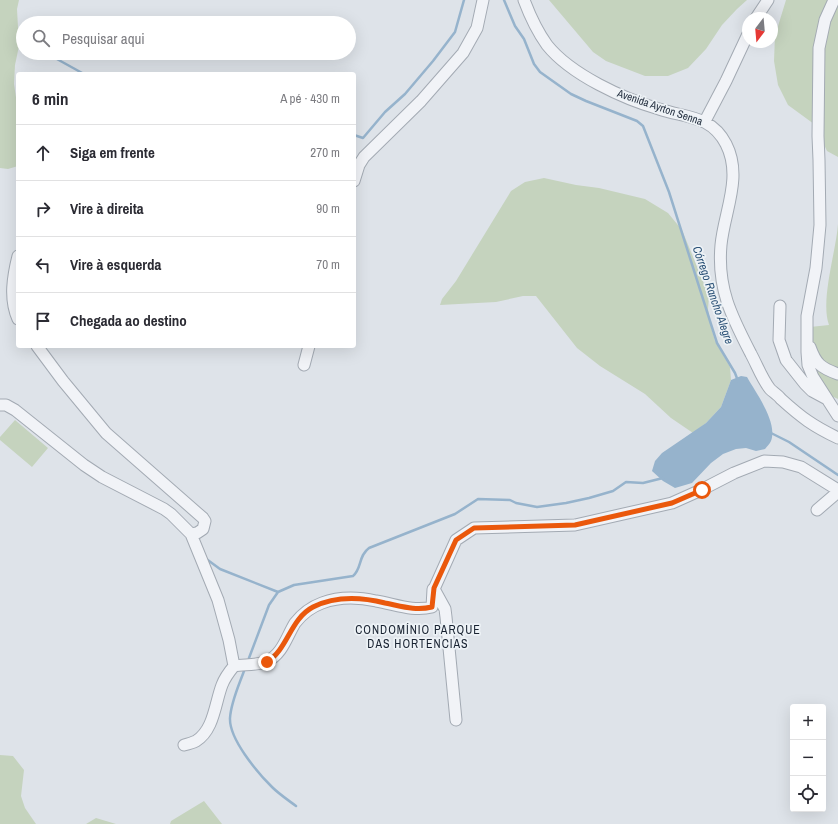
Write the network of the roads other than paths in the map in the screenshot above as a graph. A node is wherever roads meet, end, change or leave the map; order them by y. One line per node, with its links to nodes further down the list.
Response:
1 (483, 0): 8 (street)
2 (524, 0): 7 (street, Avenida Ayrton Senna)
3 (768, 0): 5 (street)
4 (834, 0): 12 (street)
5 (760, 12)
6 (742, 47): 7 (street)
7 (705, 121): 20 (street, Avenida Ayrton Senna)
8 (356, 175)
9 (16, 264): 11 (street)
10 (780, 306): 17 (street)
11 (16, 314)
12 (808, 342): 16 (street); 17 (street)
13 (38, 348): 23 (street)
14 (308, 348): 15 (street)
15 (304, 365)
16 (838, 374)
17 (827, 400): 19 (street)
18 (0, 405): 23 (street)
19 (838, 416)
20 (838, 438)
21 (838, 491): 22 (street); 24 (street)
22 (817, 510)
23 (191, 534): 25 (street)
24 (434, 588): 25 (street); 26 (street)
25 (234, 666): 27 (street)
26 (456, 720)
27 (184, 745)

